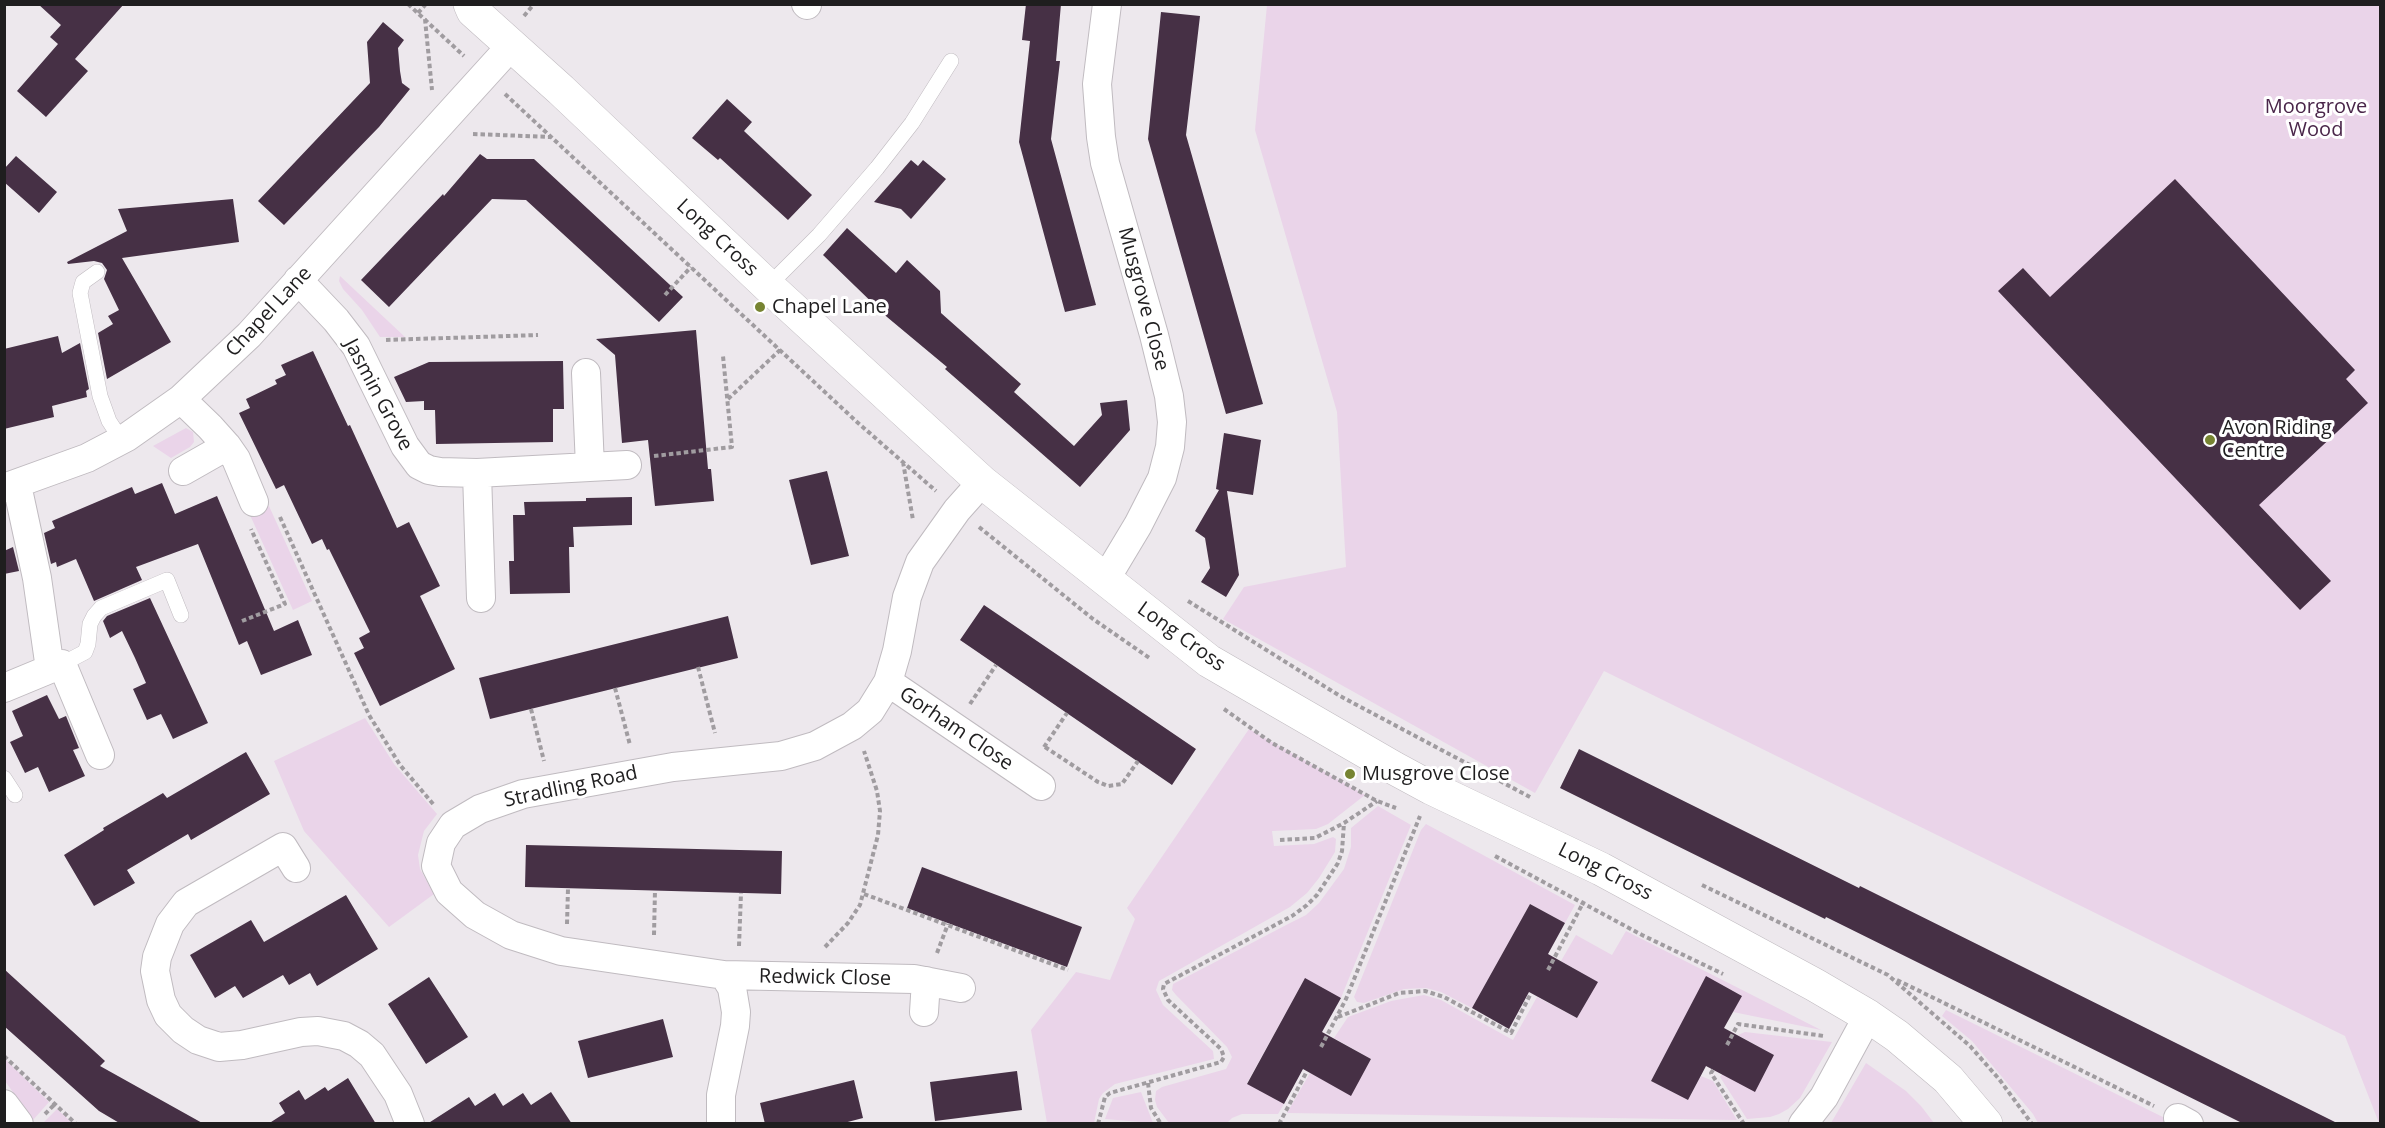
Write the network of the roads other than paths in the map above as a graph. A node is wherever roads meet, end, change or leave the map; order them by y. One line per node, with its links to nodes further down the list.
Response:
1 (1107, 4): 19 (street, Musgrove Close)
2 (452, 8): 3 (street, Long Cross)
3 (511, 46): 6 (street, Chapel Lane); 7 (street, Long Cross)
4 (951, 61): 7 (lane)
5 (97, 272): 10 (lane)
6 (298, 280): 9 (street, Chapel Lane); 15 (street, Jasmin Grove)
7 (768, 286): 16 (street, Long Cross)
8 (586, 373): 13 (street)
9 (181, 399): 10 (street, Chapel Lane); 11 (street)
10 (122, 441): 17 (street, Chapel Lane)
11 (227, 446): 14 (street); 18 (street)
12 (627, 465): 13 (street, Jasmin Grove)
13 (590, 467): 15 (street, Jasmin Grove)
14 (183, 471)
15 (477, 473): 20 (street)
16 (982, 482): 19 (street, Long Cross); 23 (street, Stradling Road)
17 (11, 487): 22 (street)
18 (267, 508)
19 (1105, 580): 34 (street, Long Cross)
20 (481, 598)
21 (181, 615): 22 (lane)
22 (56, 666): 24 (street); 25 (street)
23 (888, 682): 26 (street, Gorham Close); 30 (street, Stradling Road)
24 (4, 688)
25 (100, 755)
26 (1037, 766)
27 (4, 778): 28 (lane)
28 (15, 795)
29 (296, 868): 37 (street)
30 (731, 976): 31 (street, Redwick Close); 38 (street)
31 (926, 981): 32 (street, Redwick Close); 33 (street)
32 (961, 988)
33 (924, 1012)
34 (1861, 1028): 39 (street); 40 (street, Long Cross)
35 (4, 1104): 36 (street)
36 (32, 1120)
37 (411, 1124)
38 (721, 1124)
39 (1803, 1124)
40 (1986, 1124)

